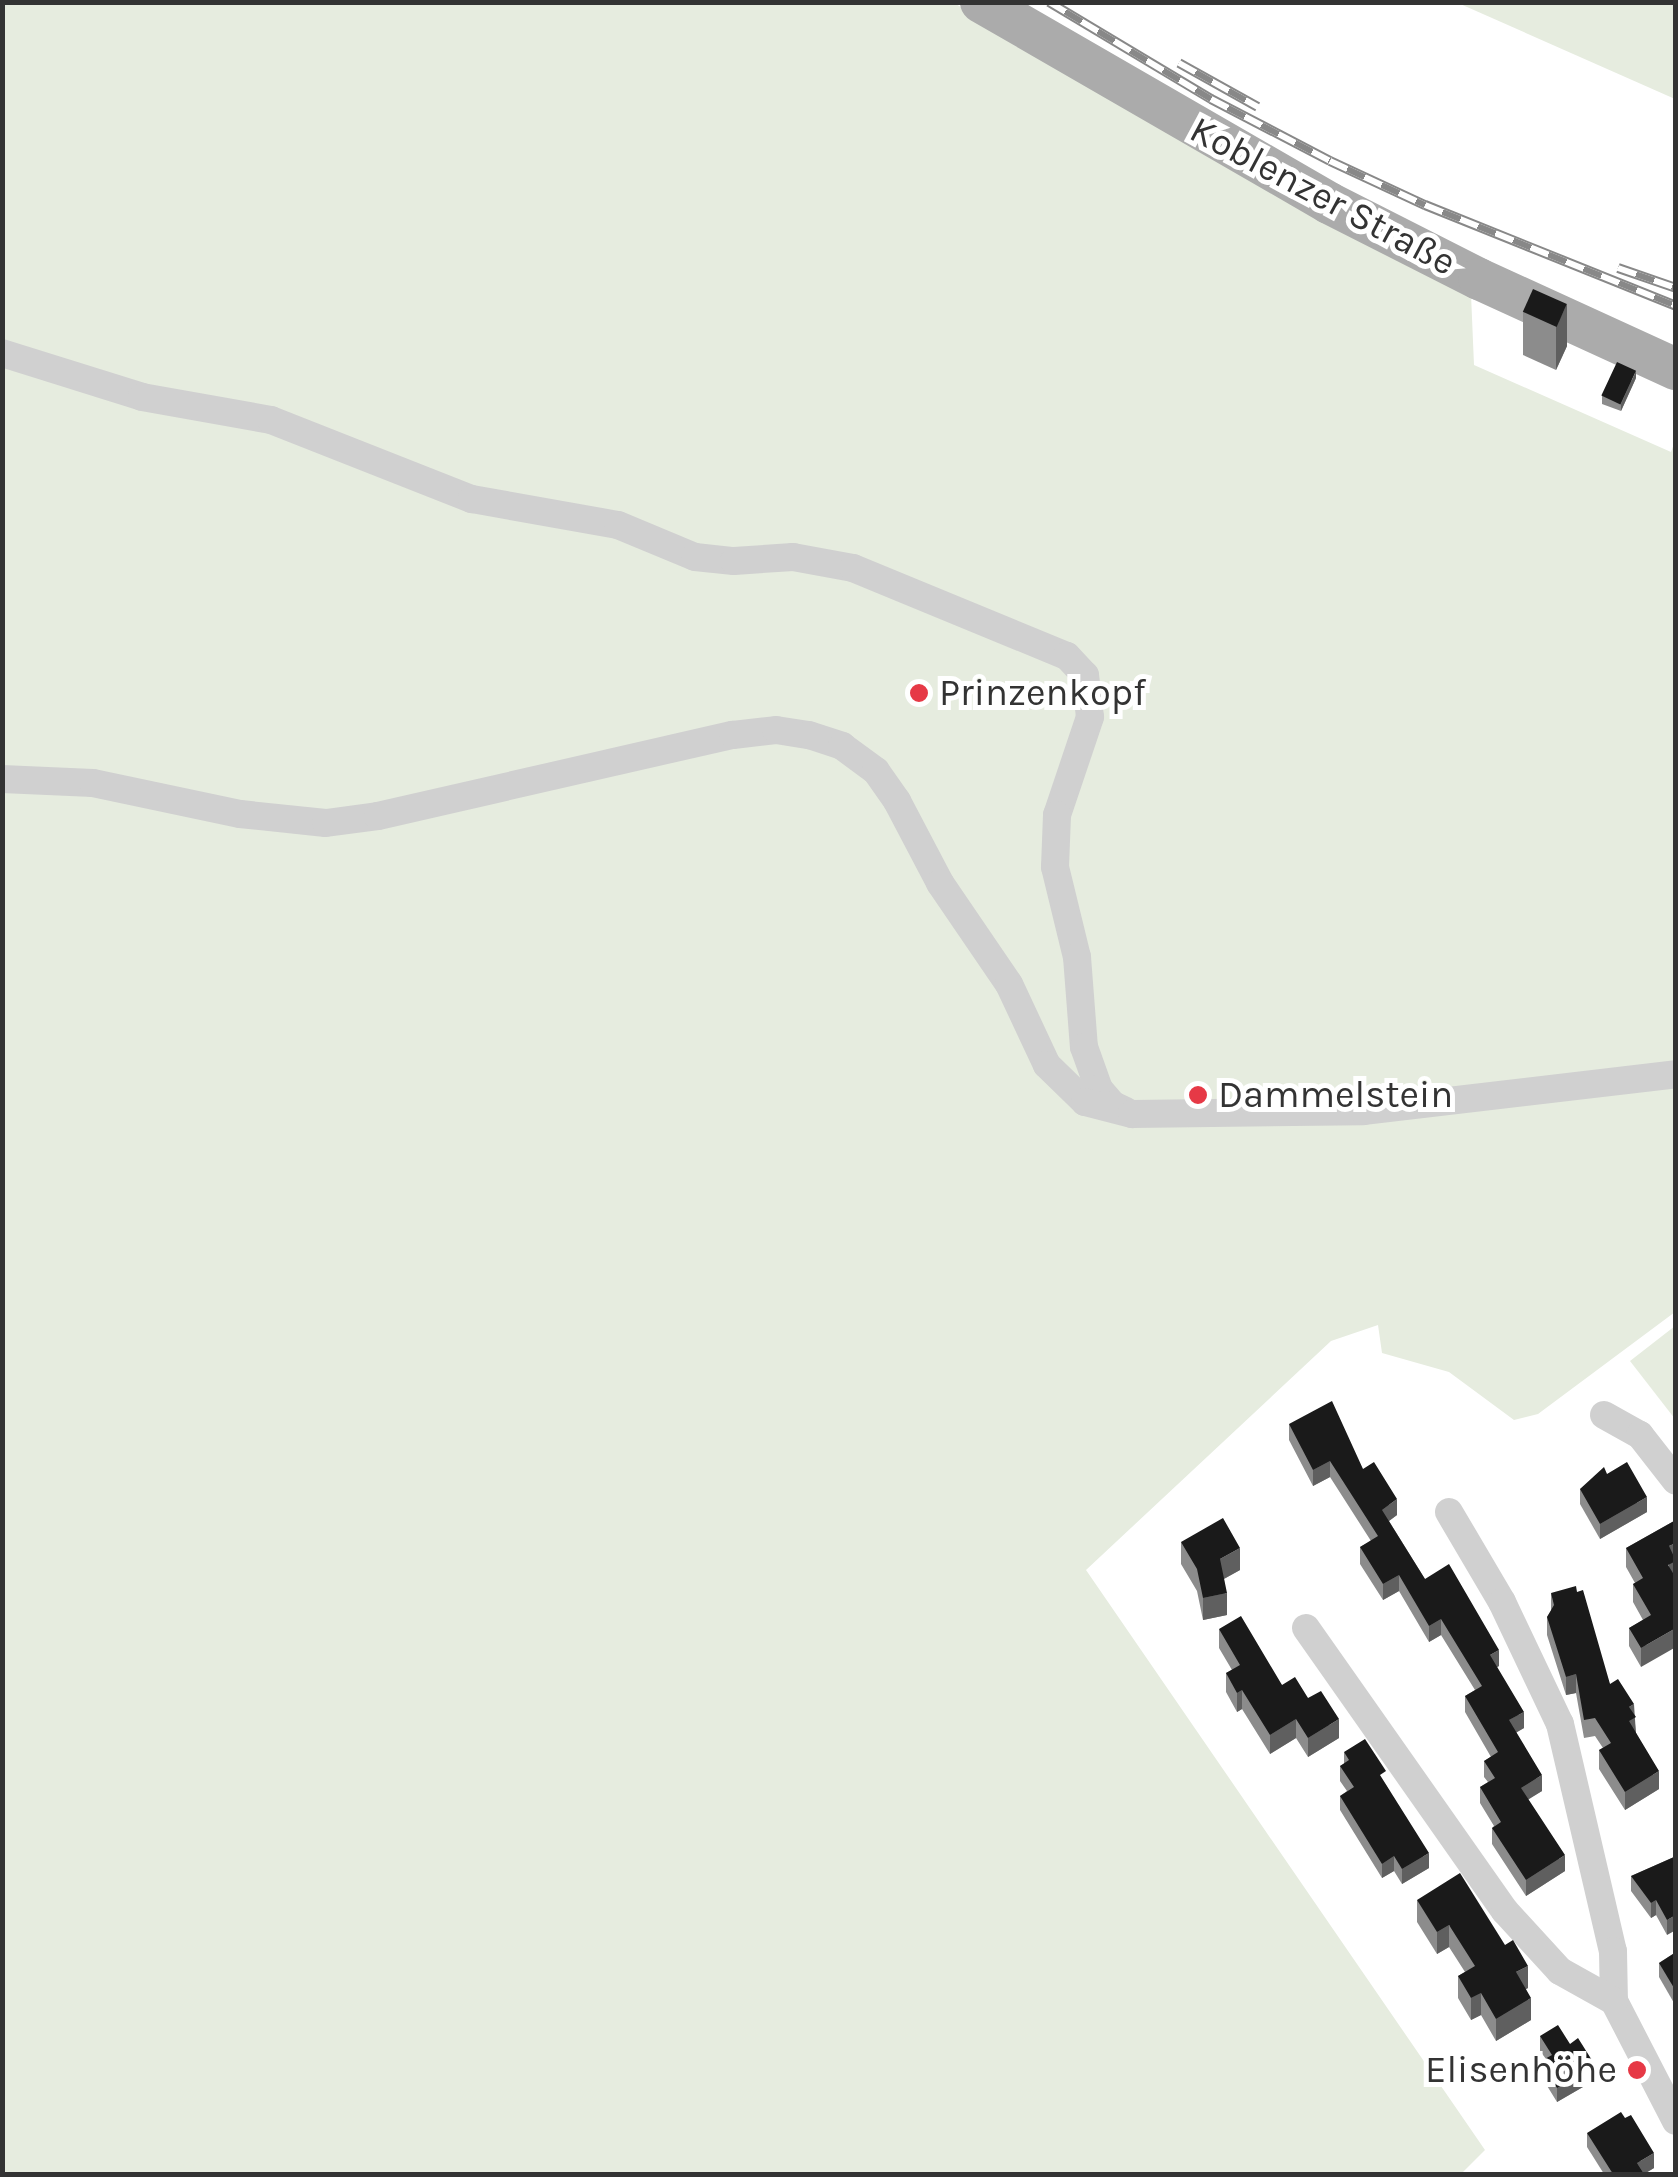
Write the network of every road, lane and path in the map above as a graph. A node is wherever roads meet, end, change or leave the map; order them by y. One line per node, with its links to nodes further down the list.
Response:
1 (981, 2): 3 (main road, Koblenzer Straße)
2 (2, 353): 6 (street)
3 (1676, 369)
4 (2, 779): 6 (street)
5 (1676, 1074): 6 (street)
6 (1132, 1114)
7 (1604, 1415): 8 (street)
8 (1676, 1481)
9 (1449, 1512): 11 (street)
10 (1306, 1628): 11 (street)
11 (1614, 2000): 12 (street)
12 (1676, 2121)

